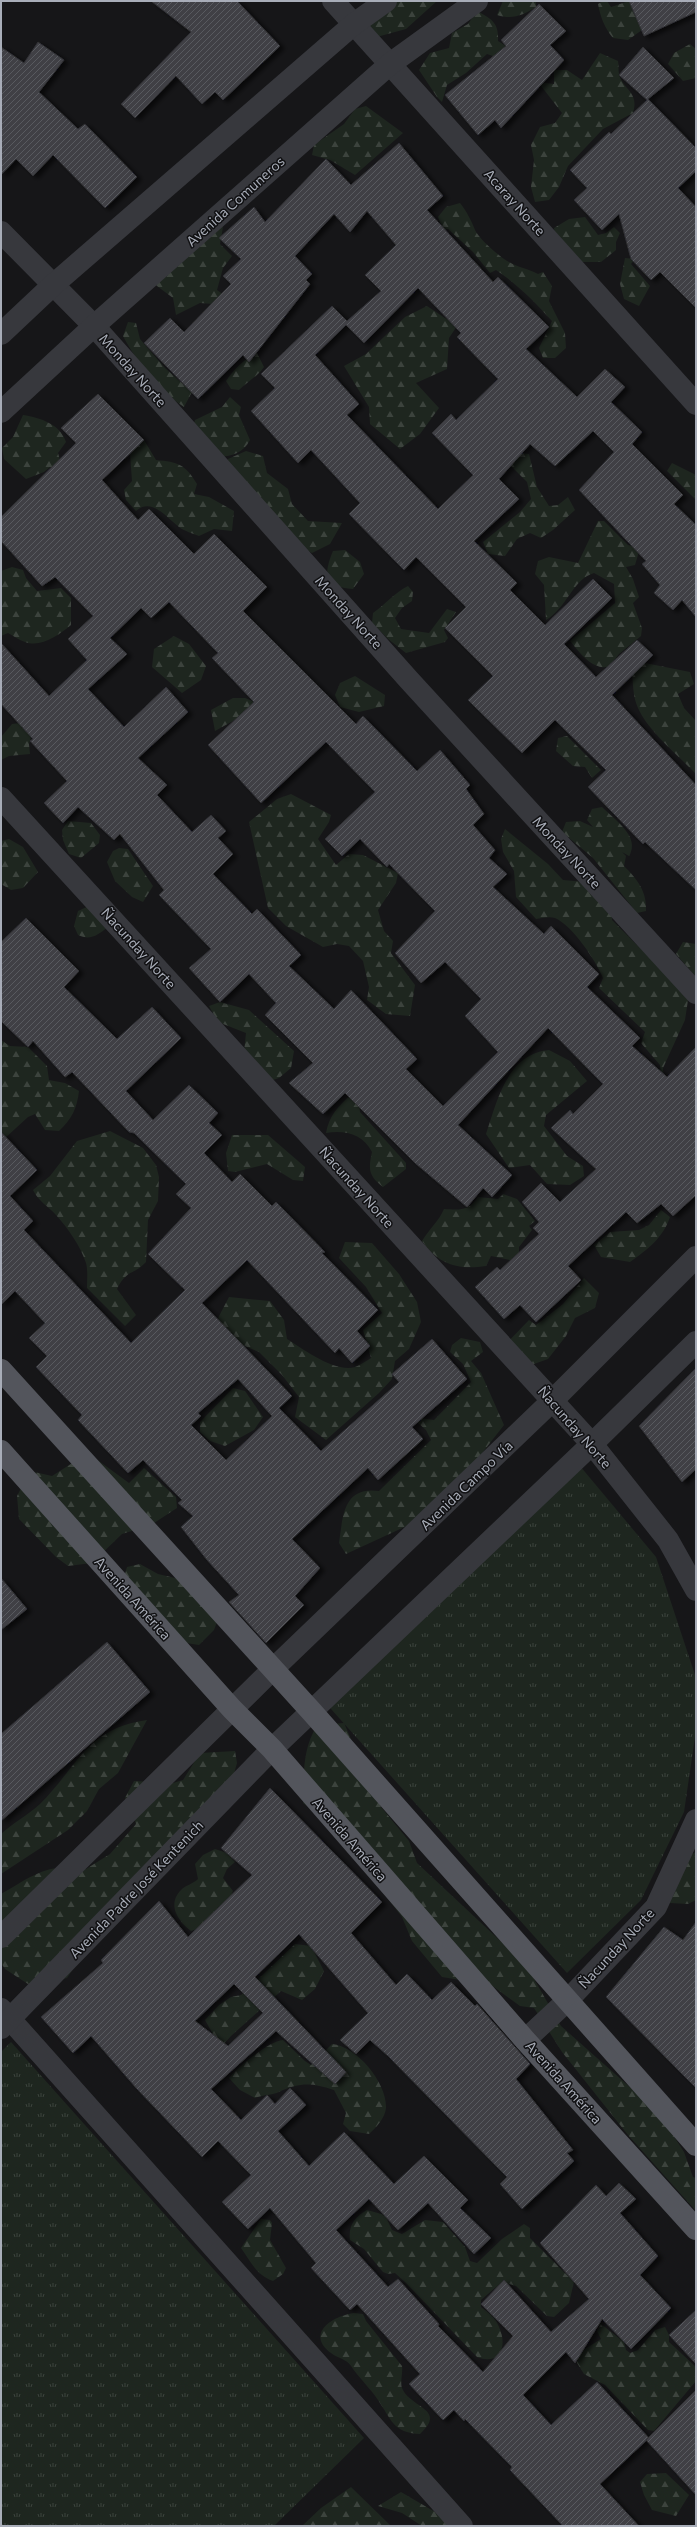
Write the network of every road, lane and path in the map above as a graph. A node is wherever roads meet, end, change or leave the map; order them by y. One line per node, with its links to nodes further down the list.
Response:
1 (333, 1): 4 (street, Acaray Norte)
2 (386, 1): 4 (street)
3 (477, 1): 5 (street, Avenida Comuneros)
4 (354, 24): 5 (street, Acaray Norte); 7 (street)
5 (390, 64): 8 (street, Avenida Comuneros); 10 (street, Acaray Norte)
6 (1, 232): 7 (street, Monday Norte)
7 (53, 285): 8 (street, Monday Norte); 9 (street)
8 (94, 326): 11 (street, Avenida Comuneros); 13 (street, Monday Norte)
9 (1, 334)
10 (696, 404)
11 (1, 412)
12 (1, 798): 17 (street, Ñacunday Norte)
13 (696, 993)
14 (696, 1256): 17 (street, Avenida Campo Vía)
15 (696, 1342): 18 (street)
16 (1, 1370): 21 (main road)
17 (552, 1401): 18 (street, Ñacunday Norte); 21 (street, Avenida Campo Vía)
18 (592, 1444): 20 (street, Ñacunday Norte); 23 (street)
19 (1, 1451): 22 (main road, Avenida América)
20 (696, 1590)
21 (272, 1670): 22 (street, Avenida Campo Vía); 23 (main road)
22 (232, 1709): 24 (main road, Avenida América); 26 (street)
23 (312, 1712): 24 (street); 27 (main road)
24 (272, 1749): 28 (street, Avenida Padre José Kentenich); 29 (main road, Avenida América)
25 (696, 1820): 27 (street, Ñacunday Norte)
26 (1, 1938)
27 (568, 2000): 29 (street, Ñacunday Norte); 30 (main road)
28 (4, 2019): 32 (street)
29 (525, 2040): 31 (main road, Avenida América)
30 (696, 2145)
31 (696, 2229)
32 (462, 2526)

